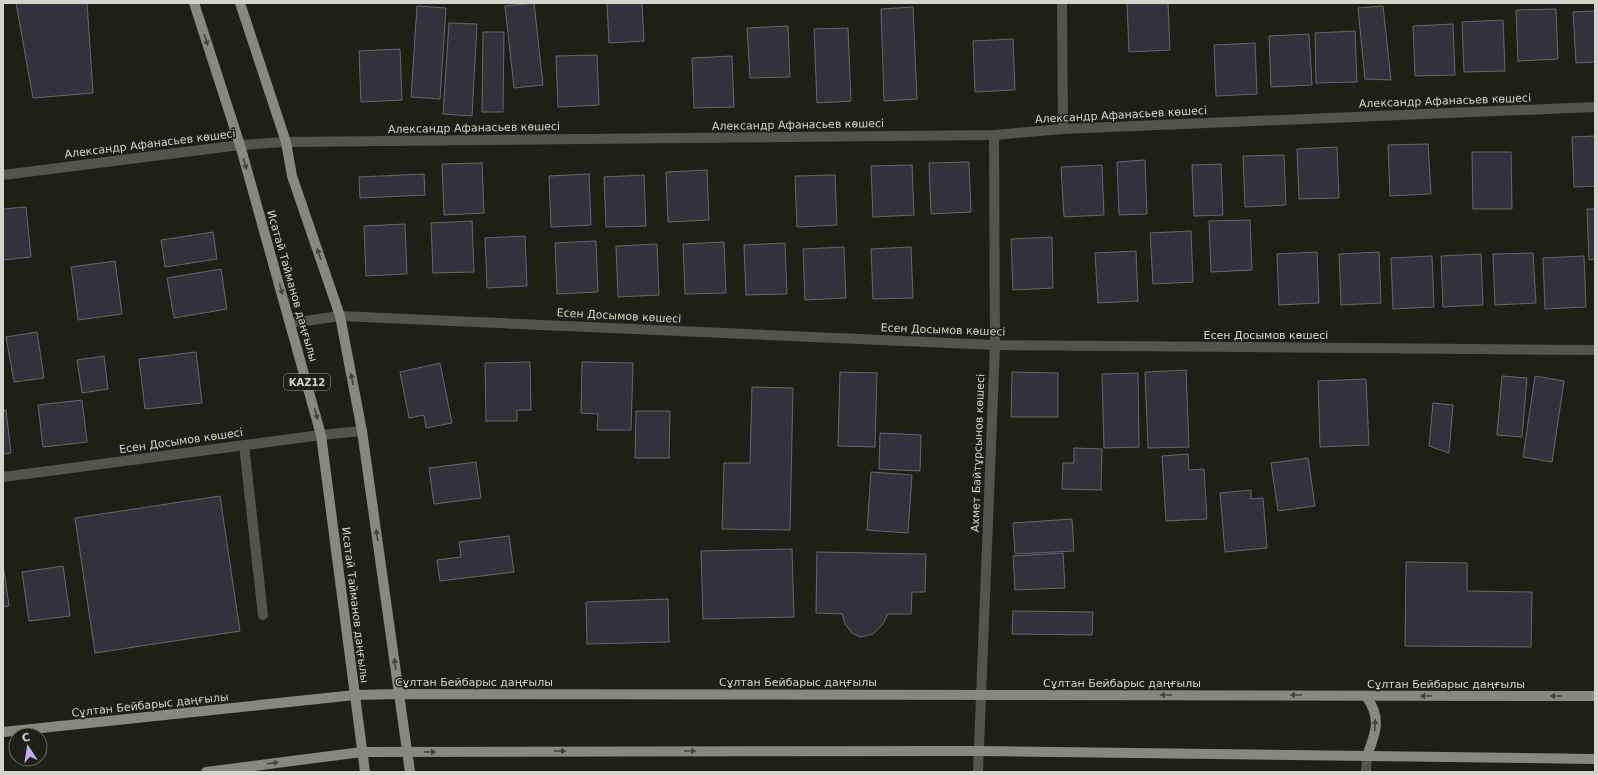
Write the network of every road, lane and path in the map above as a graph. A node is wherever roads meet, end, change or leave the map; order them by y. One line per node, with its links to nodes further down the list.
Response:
1 (194, 3): 8 (main road, Исатай Тайманов даңғылы / KAZ12, one-way to 8)
2 (240, 3): 7 (main road)
3 (1062, 3): 5 (street)
4 (1595, 107): 5 (street, Александр Афанасьев көшесі)
5 (1063, 128): 6 (street, Александр Афанасьев көшесі)
6 (994, 135): 7 (street, Александр Афанасьев көшесі); 12 (street, Ахмет Байтұрсынов көшесі)
7 (286, 142): 8 (street, Александр Афанасьев көшесі); 10 (main road, one-way to 7)
8 (240, 145): 9 (street, Александр Афанасьев көшесі); 11 (main road, Исатай Тайманов даңғылы / KAZ12, one-way to 11)
9 (3, 175)
10 (340, 316): 11 (street, Есен Досымов көшесі); 12 (street, Есен Досымов көшесі); 14 (main road, one-way to 10)
11 (291, 323): 15 (main road, Исатай Тайманов даңғылы / KAZ12, one-way to 15)
12 (995, 345): 13 (street, Есен Досымов көшесі); 21 (street, Ахмет Байтұрсынов көшесі)
13 (1595, 350)
14 (362, 431): 15 (street, Есен Досымов көшесі); 19 (main road, one-way to 14)
15 (321, 435): 16 (street, Есен Досымов көшесі); 20 (main road, Исатай Тайманов даңғылы / KAZ12)
16 (244, 445): 17 (street, Есен Досымов көшесі); 18 (street)
17 (3, 477)
18 (263, 615)
19 (399, 694): 20 (main road, Сұлтан Бейбарыс даңғылы); 21 (main road, Сұлтан Бейбарыс даңғылы); 27 (main road)
20 (355, 695): 24 (main road, Сұлтан Бейбарыс даңғылы); 26 (main road, Исатай Тайманов даңғылы / KAZ12)
21 (981, 695): 22 (main road, Сұлтан Бейбарыс даңғылы, one-way to 21); 25 (street, Ахмет Байтұрсынов көшесі)
22 (1366, 696): 23 (main road, Сұлтан Бейбарыс даңғылы, one-way to 22); 28 (main road, one-way to 22)
23 (1595, 696)
24 (3, 732)
25 (979, 751): 27 (main road, one-way to 25); 28 (main road); 33 (street, Ахмет Байтұрсынов көшесі)
26 (362, 752): 27 (main road); 30 (main road, one-way to 26); 31 (main road, Исатай Тайманов даңғылы / KAZ12)
27 (407, 752): 32 (main road)
28 (1367, 756): 29 (main road); 34 (street)
29 (1595, 759)
30 (206, 772)
31 (365, 772)
32 (410, 772)
33 (978, 772)
34 (1366, 772)

